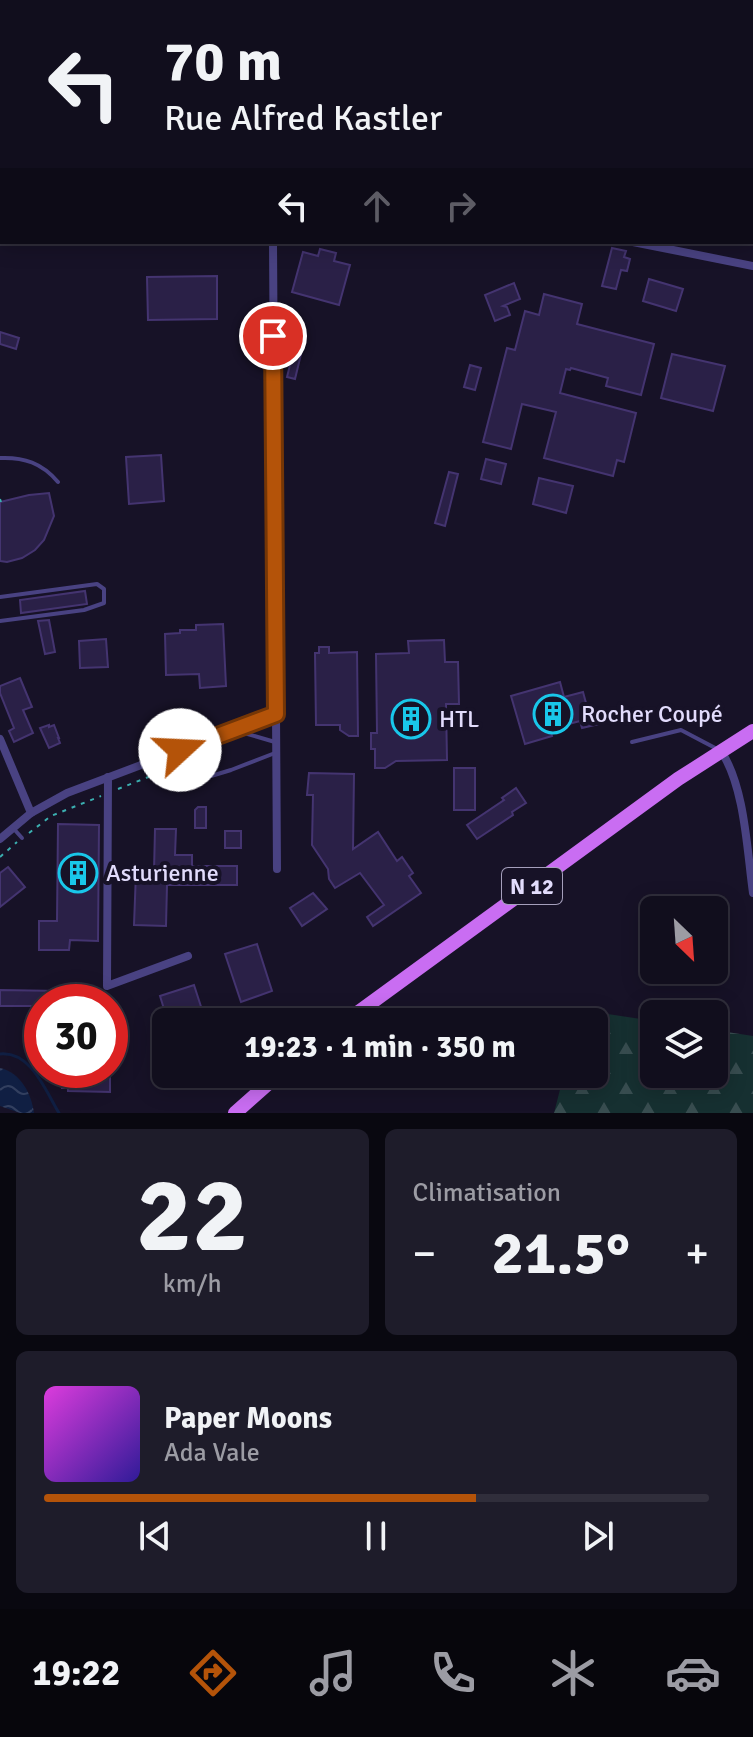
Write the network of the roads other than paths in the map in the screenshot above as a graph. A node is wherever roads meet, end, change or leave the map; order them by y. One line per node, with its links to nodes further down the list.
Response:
1 (273, 244): 8 (street)
2 (643, 244): 3 (street)
3 (753, 266)
4 (0, 458): 5 (lane)
5 (58, 482)
6 (0, 597): 7 (lane)
7 (0, 621)
8 (276, 714): 9 (street); 13 (street)
9 (235, 730): 13 (lane); 14 (street)
10 (753, 731): 15 (main road, N 12)
11 (0, 739): 17 (street)
12 (632, 742): 15 (lane)
13 (276, 747): 14 (lane); 21 (street)
14 (180, 750): 16 (street)
15 (720, 751): 22 (street); 24 (main road, N 12)
16 (108, 777): 17 (street); 23 (street)
17 (31, 813): 18 (street)
18 (13, 828): 19 (lane); 20 (street)
19 (22, 838)
20 (0, 839)
21 (277, 869)
22 (753, 893)
23 (188, 956)
24 (364, 1008)
25 (263, 1088): 26 (main road)
26 (235, 1113)

